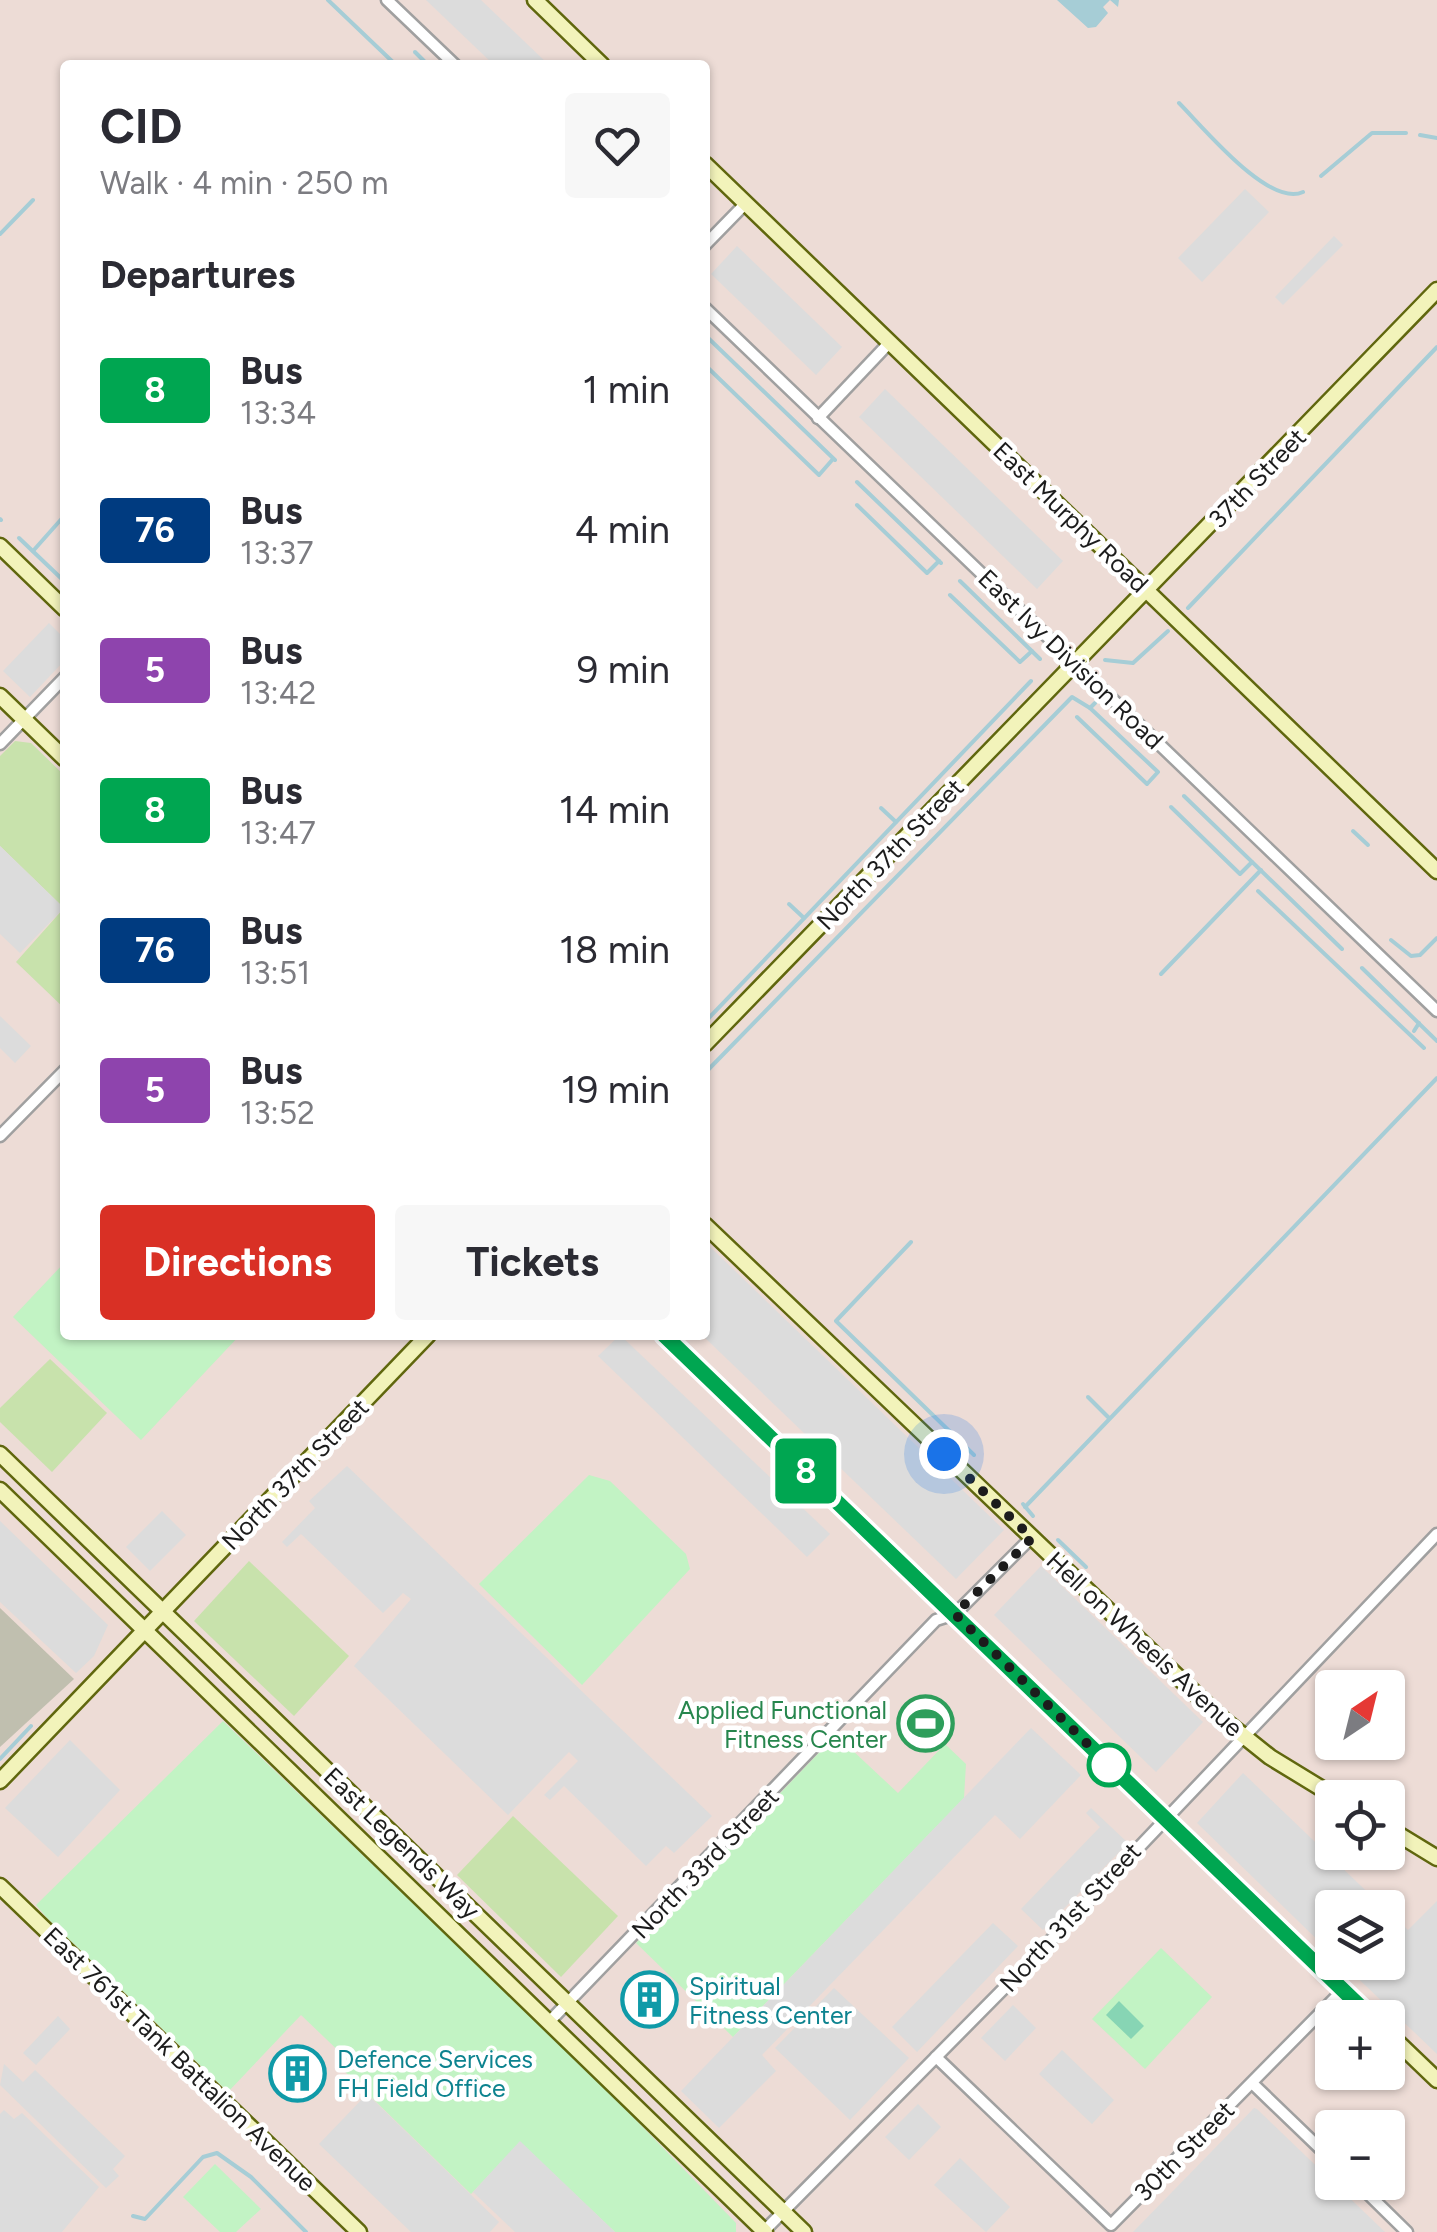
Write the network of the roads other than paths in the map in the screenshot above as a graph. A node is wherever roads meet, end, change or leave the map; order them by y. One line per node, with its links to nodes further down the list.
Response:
1 (387, 0): 3 (street)
2 (535, 0): 4 (street)
3 (450, 60)
4 (597, 60)
5 (710, 169): 6 (street, East Murphy Road)
6 (746, 203): 7 (street); 10 (street, East Murphy Road)
7 (710, 240)
8 (1437, 290): 13 (street, 37th Street)
9 (710, 313): 11 (street, East Ivy Division Road)
10 (890, 342): 11 (street); 13 (street, East Murphy Road)
11 (818, 418): 15 (street, East Ivy Division Road)
12 (0, 546): 14 (street)
13 (1147, 591): 15 (street, 37th Street); 21 (street, East Murphy Road)
14 (60, 604)
15 (1076, 664): 22 (street, East Ivy Division Road); 23 (street, North 37th Street)
16 (60, 682): 18 (street)
17 (0, 696): 18 (street)
18 (24, 720): 19 (street); 20 (street)
19 (0, 744)
20 (60, 754)
21 (1437, 871)
22 (1437, 1011)
23 (710, 1039)
24 (60, 1075): 25 (street)
25 (0, 1136)
26 (710, 1231): 32 (street, Hell on Wheels Avenue)
27 (423, 1340): 33 (street, North 37th Street)
28 (669, 1340): 34 (street)
29 (0, 1454): 33 (street, East Legends Way)
30 (0, 1490): 35 (street, East Legends Way)
31 (1437, 1534): 36 (street, North 31st Street)
32 (1032, 1538): 34 (street, North 33rd Street); 36 (street, Hell on Wheels Avenue)
33 (162, 1613): 35 (street, North 37th Street); 45 (street, East Legends Way)
34 (955, 1614): 39 (street); 45 (street, North 33rd Street)
35 (143, 1634): 37 (street, North 37th Street); 46 (street, East Legends Way)
36 (1242, 1736): 38 (street, Hell on Wheels Avenue); 39 (street, North 31st Street)
37 (0, 1781)
38 (1315, 1784)
39 (1164, 1818): 43 (street); 48 (street, North 31st Street)
40 (1405, 1838): 41 (street)
41 (1437, 1858)
42 (0, 1886): 54 (street, East 761st Tank Battalion Avenue)
43 (1343, 1990): 44 (street); 50 (street, 30th Street)
44 (1353, 2000)
45 (569, 2002): 46 (street, North 33rd Street); 53 (street, East Legends Way)
46 (549, 2022): 55 (street, East Legends Way)
47 (1405, 2049): 49 (street)
48 (936, 2057): 50 (street, 30th Street); 53 (street, North 31st Street)
49 (1437, 2080)
50 (1252, 2083): 51 (street)
51 (1315, 2144)
52 (1374, 2200): 57 (street)
53 (783, 2212): 55 (street, North 31st Street); 56 (street, East Legends Way)
54 (360, 2232)
55 (764, 2232)
56 (804, 2232)
57 (1407, 2232)

